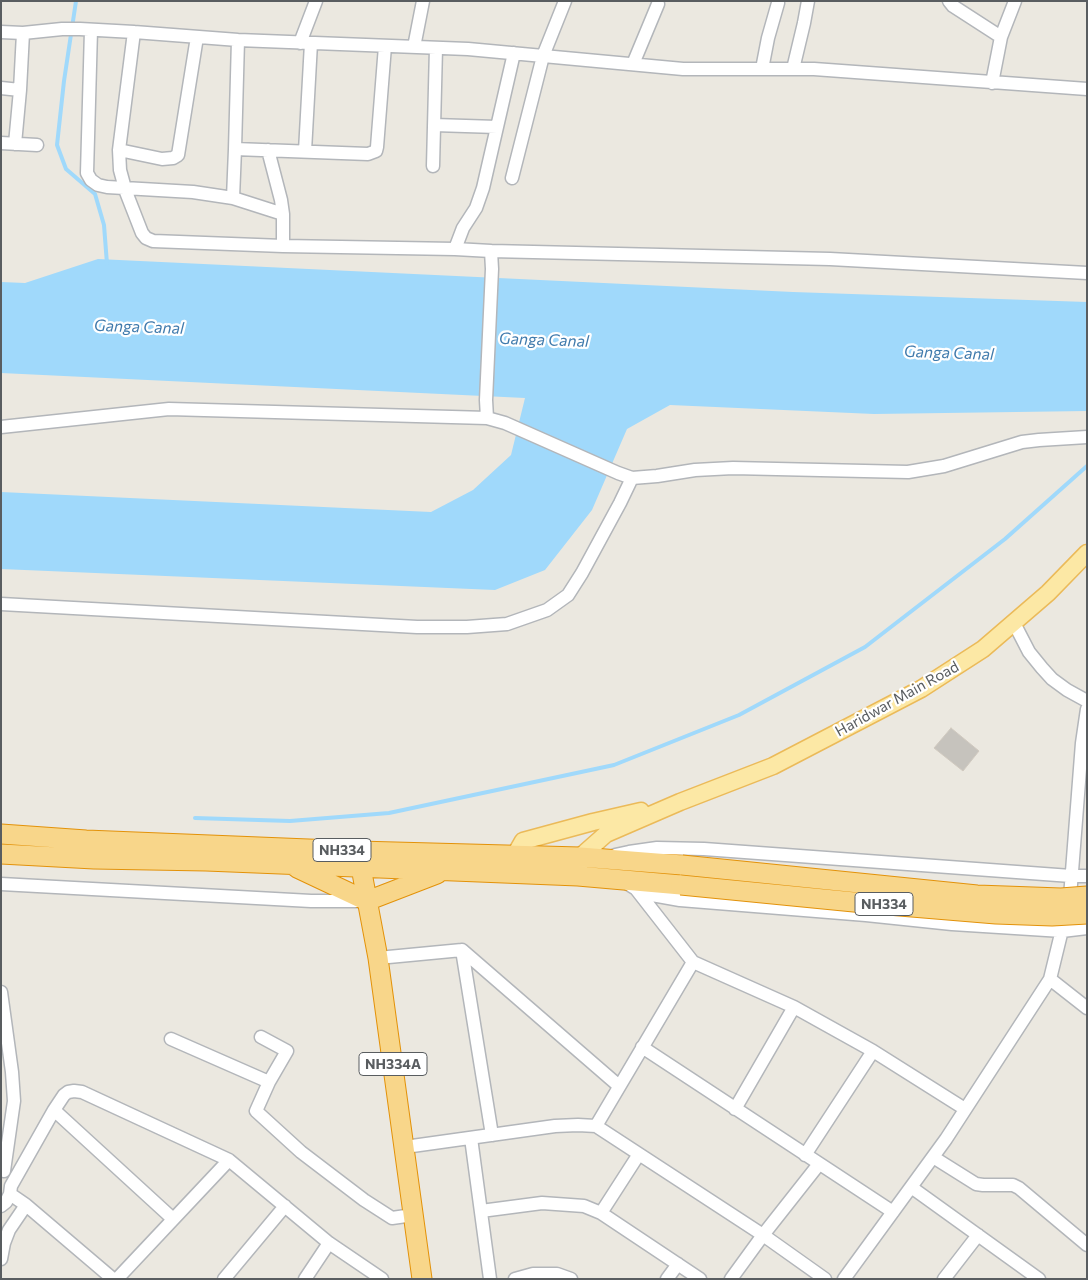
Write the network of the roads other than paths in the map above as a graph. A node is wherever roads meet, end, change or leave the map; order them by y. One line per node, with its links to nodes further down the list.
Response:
1 (316, 1): 16 (street)
2 (423, 1): 18 (street)
3 (565, 1): 21 (street)
4 (808, 1): 24 (street)
5 (949, 1): 14 (street)
6 (1015, 1): 14 (street)
7 (778, 3): 23 (street)
8 (658, 4): 22 (street)
9 (85, 30): 11 (street); 12 (street); 40 (street)
10 (1, 32): 12 (street)
11 (134, 32): 13 (street); 35 (street)
12 (23, 33): 28 (street)
13 (197, 37): 15 (street); 35 (street)
14 (1000, 37): 25 (street)
15 (238, 40): 16 (street); 34 (street)
16 (306, 43): 17 (street); 37 (street)
17 (385, 46): 18 (street); 37 (street)
18 (414, 47): 19 (street)
19 (436, 48): 20 (street); 29 (street)
20 (514, 53): 21 (street); 30 (street)
21 (543, 56): 22 (street); 39 (street)
22 (634, 64): 23 (street)
23 (762, 69): 24 (street)
24 (794, 69): 25 (street)
25 (992, 83): 27 (street)
26 (1, 88): 28 (street)
27 (1087, 89)
28 (20, 90): 32 (street)
29 (434, 125): 30 (street); 38 (street)
30 (497, 127): 44 (street)
31 (1, 143): 32 (street)
32 (15, 144): 33 (street)
33 (37, 145)
34 (235, 149): 36 (street); 41 (street)
35 (119, 150): 40 (street)
36 (268, 150): 37 (street); 42 (street)
37 (305, 151)
38 (433, 166)
39 (512, 178)
40 (125, 189): 41 (street); 43 (street)
41 (232, 198): 42 (street)
42 (283, 214): 43 (street)
43 (283, 246): 44 (street)
44 (455, 249): 45 (street)
45 (491, 251): 46 (street); 47 (street)
46 (1087, 273)
47 (487, 418): 48 (street); 50 (street)
48 (1, 427)
49 (1087, 437): 50 (street)
50 (632, 478): 52 (street)
51 (1087, 553): 53 (main road, Haridwar Main Road)
52 (1, 604)
53 (1014, 623): 54 (street); 56 (main road, Haridwar Main Road)
54 (1087, 701)
55 (1087, 709): 66 (street)
56 (680, 802): 59 (main road, Haridwar Main Road); 63 (main road, Haridwar Main Road)
57 (1, 834): 61 (highway, NH334)
58 (1, 854): 62 (highway, NH334)
59 (580, 857): 60 (highway, NH334); 63 (highway, NH334); 65 (main road)
60 (603, 858): 66 (street); 71 (highway, NH334, bridge)
61 (359, 859): 62 (highway, NH334); 63 (highway, NH334); 64 (highway, NH334); 72 (highway, NH334A)
62 (290, 864): 72 (highway)
63 (514, 864): 64 (highway, NH334); 65 (highway, NH334)
64 (445, 870): 72 (highway)
65 (578, 876): 68 (highway, NH334)
66 (1072, 876): 67 (street); 75 (street)
67 (1087, 876)
68 (620, 880): 70 (street); 73 (highway, NH334, bridge)
69 (1, 884): 72 (street)
70 (636, 889): 75 (street); 78 (street)
71 (1087, 896)
72 (367, 902): 77 (highway, NH334A)
73 (1087, 914)
74 (1087, 928): 75 (street)
75 (1062, 931): 79 (street)
76 (462, 950): 77 (street); 88 (street); 93 (street)
77 (378, 958): 95 (highway, NH334A)
78 (693, 962): 81 (street); 85 (street)
79 (1050, 979): 82 (street); 91 (street)
80 (1, 992): 101 (street)
81 (794, 1007): 86 (street); 89 (street)
82 (1087, 1008)
83 (261, 1037): 87 (street)
84 (171, 1039): 87 (street)
85 (642, 1047): 88 (street); 89 (street)
86 (874, 1051): 91 (street); 97 (street)
87 (269, 1082): 110 (street)
88 (619, 1086): 92 (street)
89 (735, 1109): 97 (street)
90 (54, 1110): 99 (street); 103 (street); 111 (street)
91 (965, 1110): 98 (street)
92 (596, 1126): 93 (street); 96 (street)
93 (492, 1135): 94 (street)
94 (471, 1138): 95 (street); 107 (street)
95 (405, 1148): 110 (highway, NH334A)
96 (639, 1154): 109 (street); 112 (street)
97 (806, 1155): 100 (street)
98 (933, 1157): 102 (street); 115 (street)
99 (229, 1160): 106 (street); 111 (street)
100 (819, 1164): 108 (street); 112 (street)
101 (3, 1170): 103 (street)
102 (911, 1187): 108 (street); 113 (street)
103 (10, 1190): 104 (street); 105 (street)
104 (26, 1205): 116 (street); 120 (street)
105 (1, 1206)
106 (286, 1206): 114 (street); 121 (street)
107 (481, 1211): 109 (street); 125 (street)
108 (893, 1212): 131 (street)
109 (601, 1213): 117 (street)
110 (413, 1216): 124 (highway, NH334A)
111 (173, 1219): 120 (street)
112 (763, 1235): 119 (street); 130 (street)
113 (978, 1235): 118 (street); 132 (street)
114 (329, 1243): 122 (street); 123 (street)
115 (1087, 1245)
116 (1, 1259)
117 (678, 1264): 128 (street); 129 (street)
118 (1032, 1277)
119 (822, 1278)
120 (115, 1279)
121 (224, 1279)
122 (305, 1279)
123 (382, 1279)
124 (422, 1279)
125 (490, 1279)
126 (515, 1279): 127 (street)
127 (571, 1279)
128 (667, 1279)
129 (700, 1279)
130 (731, 1279)
131 (844, 1279)
132 (944, 1279)

